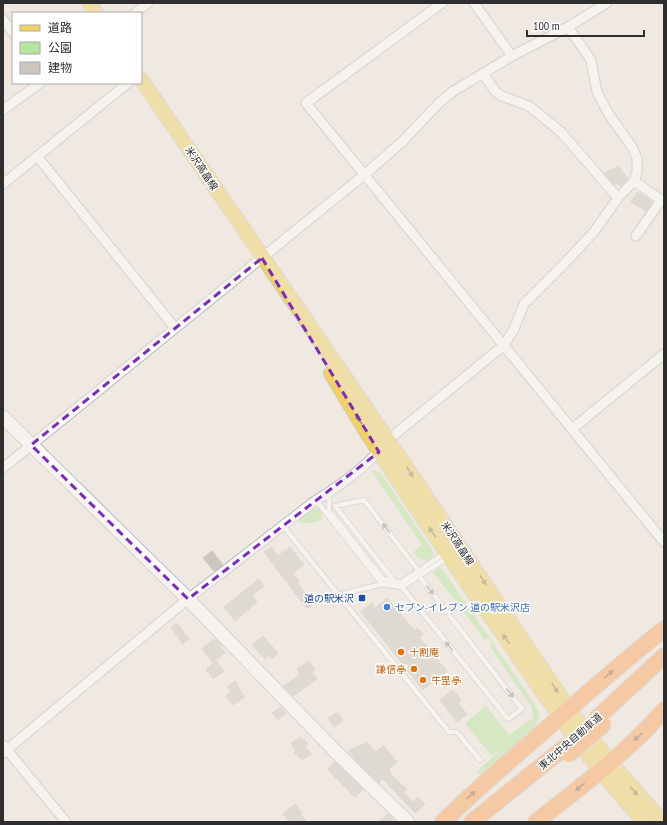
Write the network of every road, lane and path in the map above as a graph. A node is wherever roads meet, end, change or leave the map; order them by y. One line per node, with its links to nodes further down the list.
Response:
1 (90, 3): 6 (main road)
2 (148, 3): 7 (street)
3 (442, 3): 18 (street)
4 (474, 3): 11 (street)
5 (607, 3): 9 (street)
6 (95, 12)
7 (136, 12)
8 (4, 22): 10 (street)
9 (568, 27): 11 (street); 19 (street)
10 (12, 32)
11 (512, 56): 12 (street)
12 (483, 74): 18 (street); 21 (street)
13 (142, 80): 24 (main road, 米沢高畠線)
14 (39, 84): 16 (street)
15 (127, 84): 17 (street)
16 (3, 110)
17 (37, 156): 20 (street); 25 (street)
18 (364, 175): 24 (street); 26 (street)
19 (634, 181): 21 (street); 22 (street)
20 (3, 184)
21 (618, 198): 26 (street)
22 (663, 201): 23 (street)
23 (636, 236)
24 (262, 258): 25 (street); 30 (main road, 米沢高畠線); 32 (main road, 米沢高畠線, one-way to 24)
25 (175, 328): 31 (street)
26 (503, 346): 29 (street); 30 (street)
27 (664, 354): 29 (street)
28 (3, 417): 31 (street)
29 (572, 429): 37 (street)
30 (388, 440): 32 (street); 50 (main road, 米沢高畠線, one-way to 50)
31 (31, 445): 33 (street); 45 (street)
32 (379, 452): 34 (street); 38 (main road, 米沢高畠線, one-way to 32)
33 (3, 468)
34 (329, 493): 35 (street); 41 (lane)
35 (316, 500): 36 (street); 42 (lane)
36 (283, 526): 44 (lane); 45 (street)
37 (664, 542)
38 (447, 554): 39 (lane); 40 (lane); 50 (main road, 米沢高畠線, one-way to 38)
39 (418, 570): 41 (lane); 41 (lane, one-way to 41)
40 (420, 576): 43 (lane); 43 (lane, one-way to 43)
41 (394, 581)
42 (382, 584): 43 (lane); 44 (lane)
43 (402, 587)
44 (338, 595): 54 (lane)
45 (188, 599): 52 (street); 57 (street)
46 (664, 629): 50 (highway, one-way to 46)
47 (664, 656): 51 (highway, 東北中央自動車道)
48 (664, 667): 51 (highway, 東北中央自動車道)
49 (664, 710): 55 (highway, one-way to 55)
50 (564, 713): 55 (main road, 米沢高畠線); 58 (highway, one-way to 50)
51 (600, 721): 53 (highway, 東北中央自動車道, bridge)
52 (4, 749): 56 (street)
53 (567, 751): 59 (highway, 東北中央自動車道); 60 (highway, 東北中央自動車道)
54 (480, 760)
55 (605, 766): 61 (highway, one-way to 61); 62 (main road, 米沢高畠線); 63 (main road, 米沢高畠線, one-way to 63)
56 (66, 822)
57 (408, 822)
58 (443, 822)
59 (472, 822)
60 (485, 822)
61 (536, 822)
62 (645, 822)
63 (663, 822)

